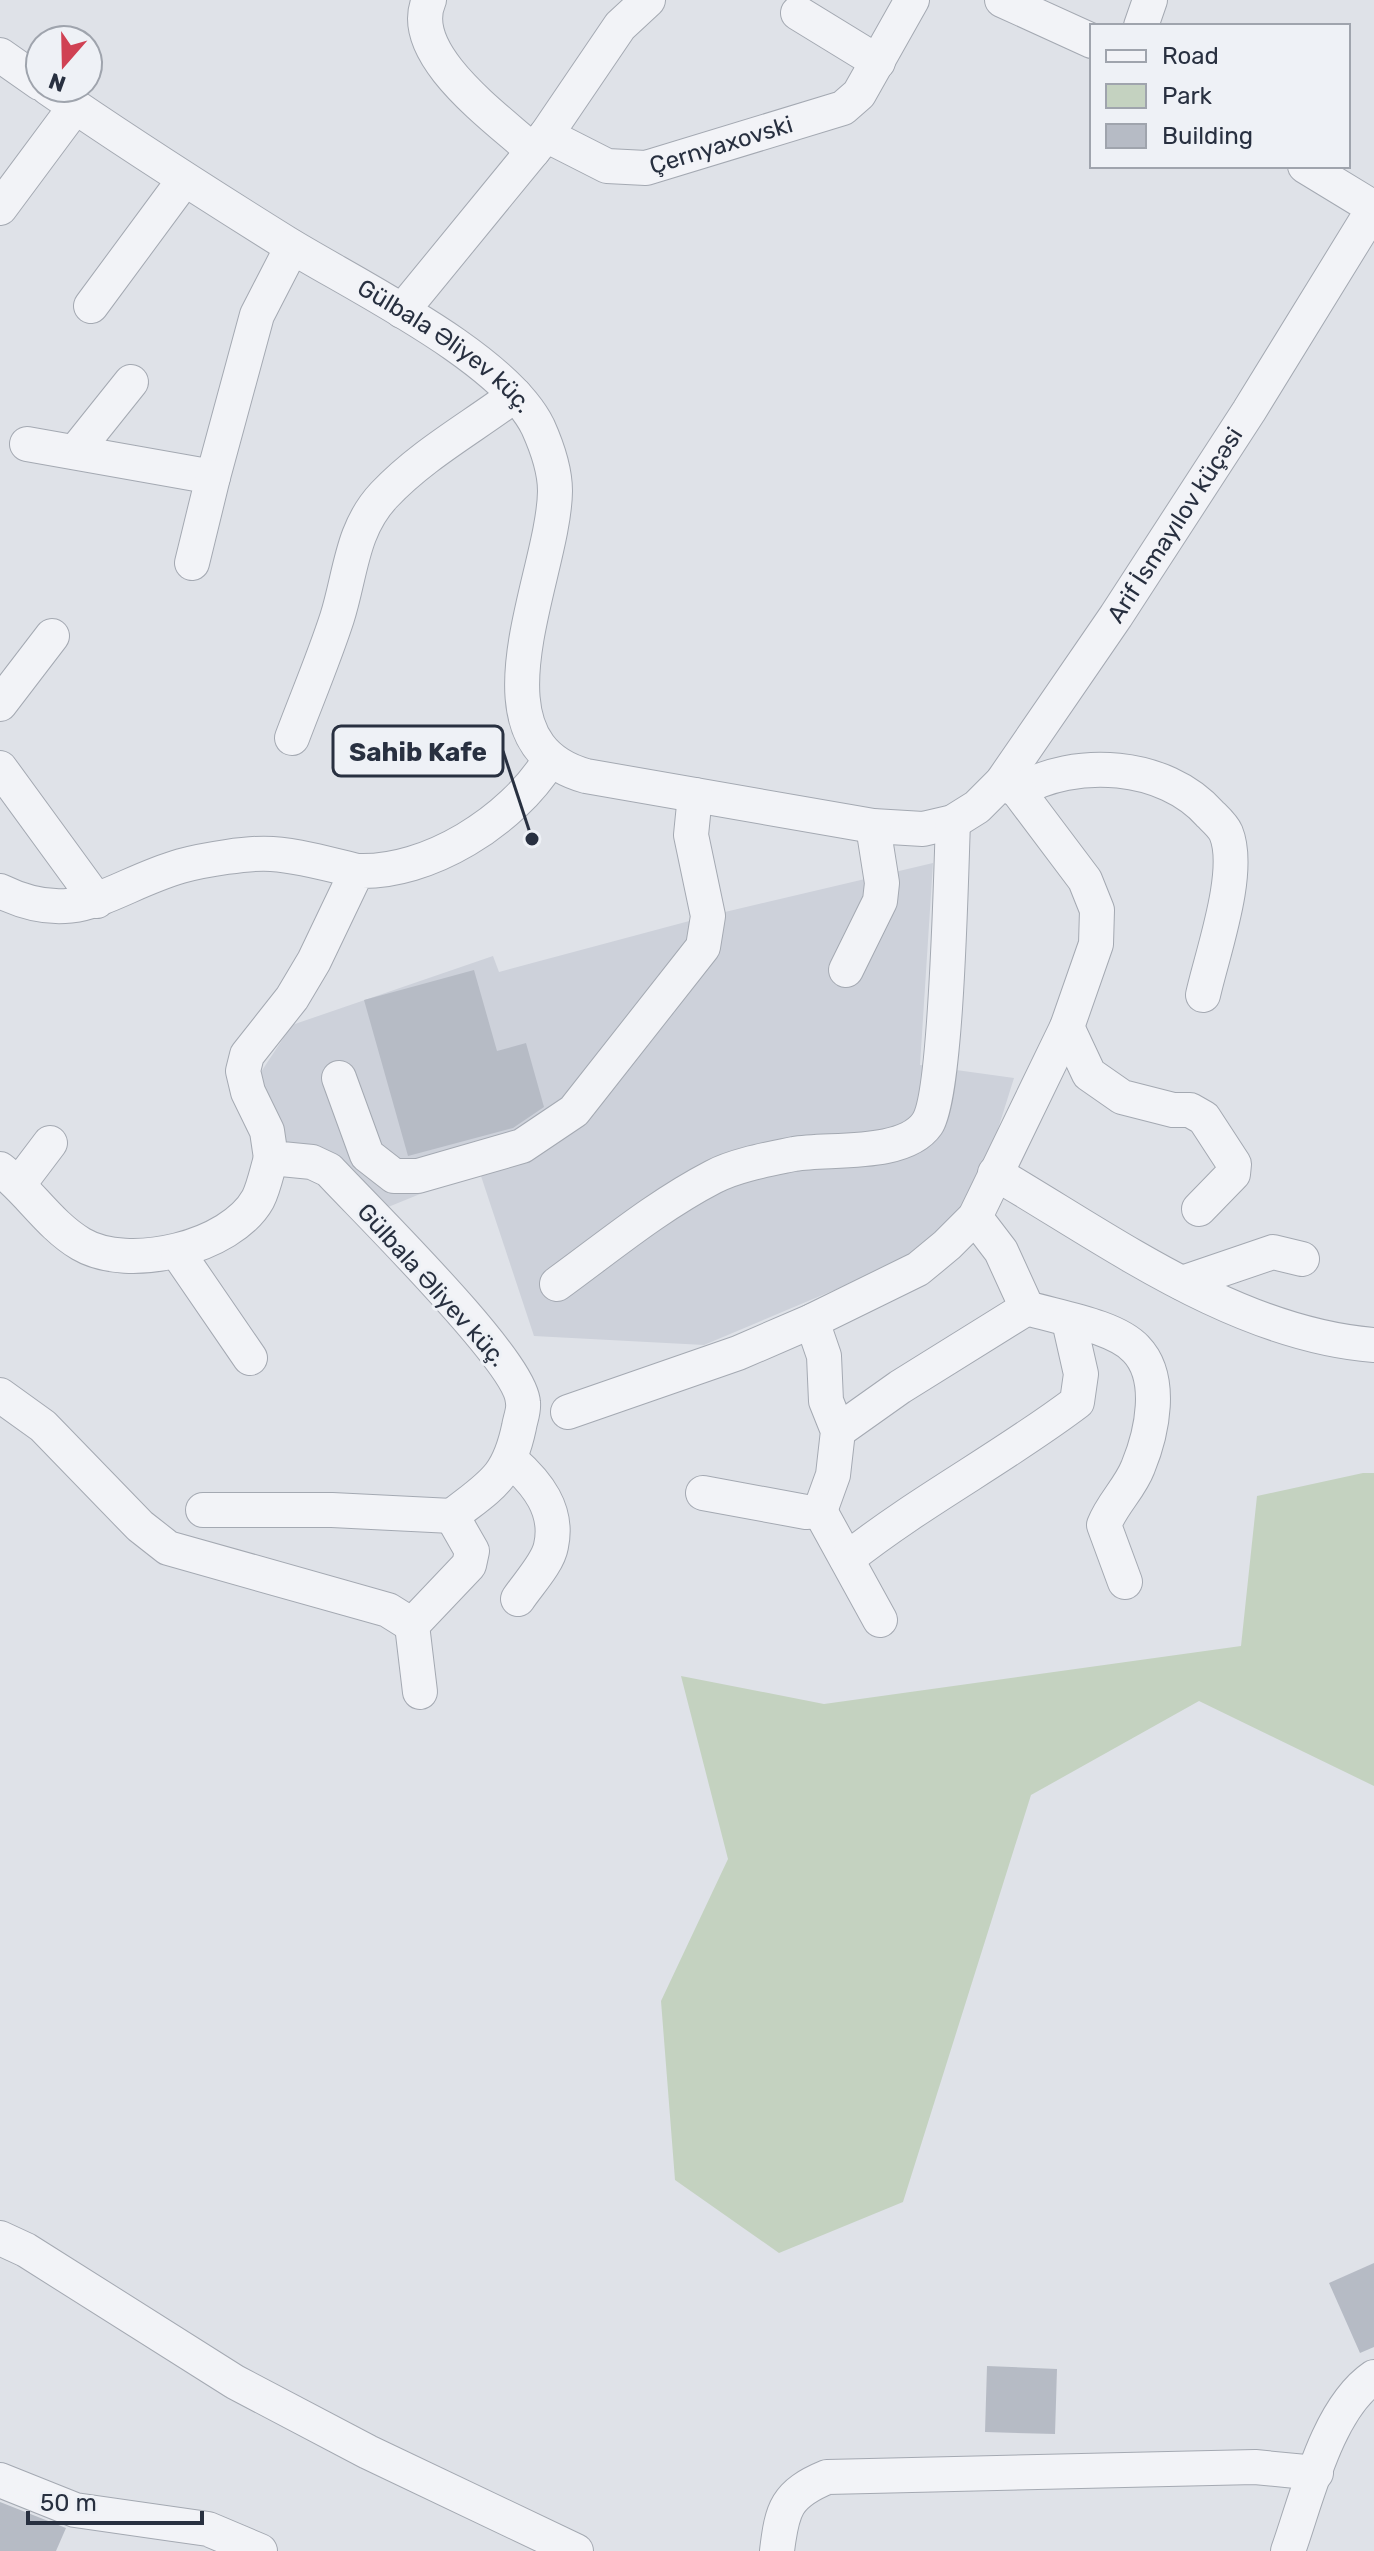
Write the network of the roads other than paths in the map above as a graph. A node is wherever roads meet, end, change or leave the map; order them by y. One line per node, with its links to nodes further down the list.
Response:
1 (429, 0): 14 (street, Çernyaxovski)
2 (648, 0): 14 (street)
3 (912, 0): 10 (street, Çernyaxovski)
4 (1002, 0): 8 (street)
5 (1150, 0): 7 (street)
6 (798, 13): 10 (street)
7 (1142, 24)
8 (1090, 40)
9 (0, 55): 11 (street)
10 (878, 62): 14 (street, Çernyaxovski)
11 (24, 72)
12 (58, 104): 17 (street)
13 (70, 104): 16 (street, Gülbala Əliyev küç.)
14 (539, 143): 21 (street)
15 (1308, 168): 18 (street)
16 (184, 180): 19 (street, Gülbala Əliyev küç.); 20 (street)
17 (0, 208)
18 (1374, 208): 33 (street, Arif İsmayılov küçəsi)
19 (292, 247): 21 (street, Gülbala Əliyev küç.); 26 (street)
20 (91, 306)
21 (402, 311): 23 (street, Gülbala Əliyev küç.)
22 (131, 382): 25 (street)
23 (515, 395): 30 (street); 31 (street, Gülbala Əliyev küç.)
24 (27, 444): 25 (street)
25 (75, 452): 26 (street)
26 (213, 477): 27 (street)
27 (192, 563)
28 (52, 636): 29 (street)
29 (0, 704)
30 (292, 738)
31 (549, 761): 34 (street); 37 (street)
32 (0, 768): 39 (street)
33 (1010, 786): 35 (street, Arif İsmayılov küçəsi); 41 (street); 42 (street)
34 (695, 795): 36 (street); 43 (street)
35 (953, 822): 36 (street); 53 (street)
36 (873, 826): 40 (street)
37 (357, 871): 39 (street); 45 (street)
38 (0, 891): 39 (street)
39 (97, 901)
40 (846, 970)
41 (1203, 995)
42 (1067, 1027): 46 (street); 48 (street)
43 (339, 1078)
44 (50, 1143): 47 (street)
45 (271, 1158): 50 (street); 62 (street, Gülbala Əliyev küç.)
46 (995, 1173): 49 (street); 52 (street)
47 (10, 1177): 50 (street)
48 (1199, 1209)
49 (975, 1217): 54 (street); 55 (street)
50 (178, 1253): 58 (street)
51 (1302, 1259): 52 (street)
52 (1182, 1283): 57 (street)
53 (557, 1284)
54 (1027, 1308): 56 (street); 61 (street)
55 (812, 1321): 60 (street); 61 (street)
56 (1069, 1321): 67 (street); 68 (street)
57 (1374, 1345)
58 (250, 1358)
59 (0, 1395): 71 (street)
60 (568, 1412)
61 (838, 1431): 65 (street)
62 (512, 1461): 66 (street); 69 (street)
63 (703, 1493): 65 (street)
64 (203, 1510): 66 (street)
65 (820, 1511): 67 (street)
66 (452, 1516): 71 (street)
67 (847, 1559): 70 (street)
68 (1125, 1582)
69 (518, 1599)
70 (880, 1620)
71 (412, 1625): 72 (street)
72 (420, 1692)
73 (0, 2238): 78 (street)
74 (1374, 2377): 75 (street)
75 (1316, 2473): 79 (street); 80 (street)
76 (0, 2480): 77 (street)
77 (260, 2551)
78 (576, 2551)
79 (777, 2551)
80 (1288, 2551)

